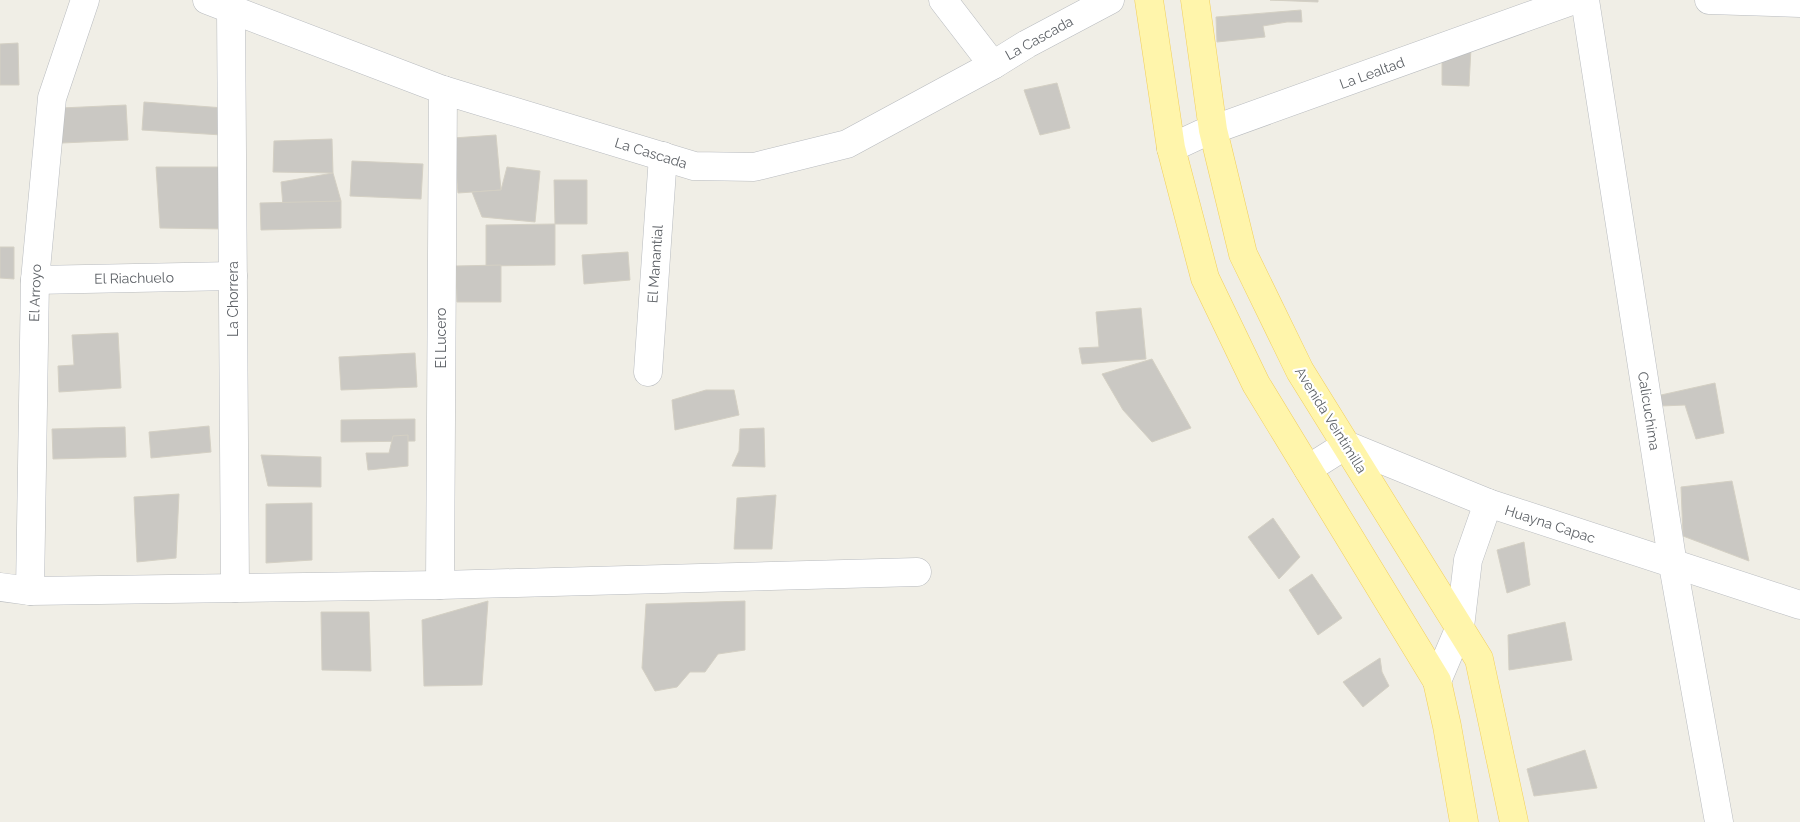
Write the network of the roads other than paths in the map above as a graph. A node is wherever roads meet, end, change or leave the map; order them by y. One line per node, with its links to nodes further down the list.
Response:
1 (85, 0): 17 (street, El Arroyo)
2 (943, 0): 11 (street)
3 (1110, 0): 11 (street, La Cascada)
4 (1149, 0): 14 (main road)
5 (1195, 0): 13 (main road, Avenida Veintimilla)
6 (1574, 0): 13 (street, La Lealtad)
7 (1585, 0): 22 (street, Calicuchima)
8 (1708, 0): 9 (street)
9 (1800, 3)
10 (219, 5): 12 (street, La Cascada); 16 (street, La Chorrera)
11 (993, 65): 15 (street, La Cascada)
12 (442, 90): 15 (street, La Cascada); 24 (street, El Lucero)
13 (1212, 130): 14 (street, La Lealtad); 19 (main road, Avenida Veintimilla)
14 (1171, 148): 20 (main road)
15 (663, 156): 18 (street, El Manantial)
16 (233, 276): 17 (street, El Riachuelo); 26 (street, La Chorrera)
17 (35, 280): 27 (street, El Arroyo)
18 (648, 372)
19 (1346, 445): 20 (street); 21 (street, Huayna Capac); 29 (main road, Avenida Veintimilla)
20 (1308, 469): 30 (main road)
21 (1488, 503): 22 (street, Huayna Capac); 29 (street)
22 (1673, 564): 28 (street, Huayna Capac); 33 (street, Calicuchima)
23 (917, 572): 24 (street)
24 (440, 585): 26 (street)
25 (0, 587): 27 (street)
26 (235, 588): 27 (street)
27 (30, 591)
28 (1800, 605)
29 (1460, 627): 30 (street); 32 (main road, Avenida Veintimilla)
30 (1437, 681): 31 (main road)
31 (1464, 822)
32 (1514, 822)
33 (1719, 822)

